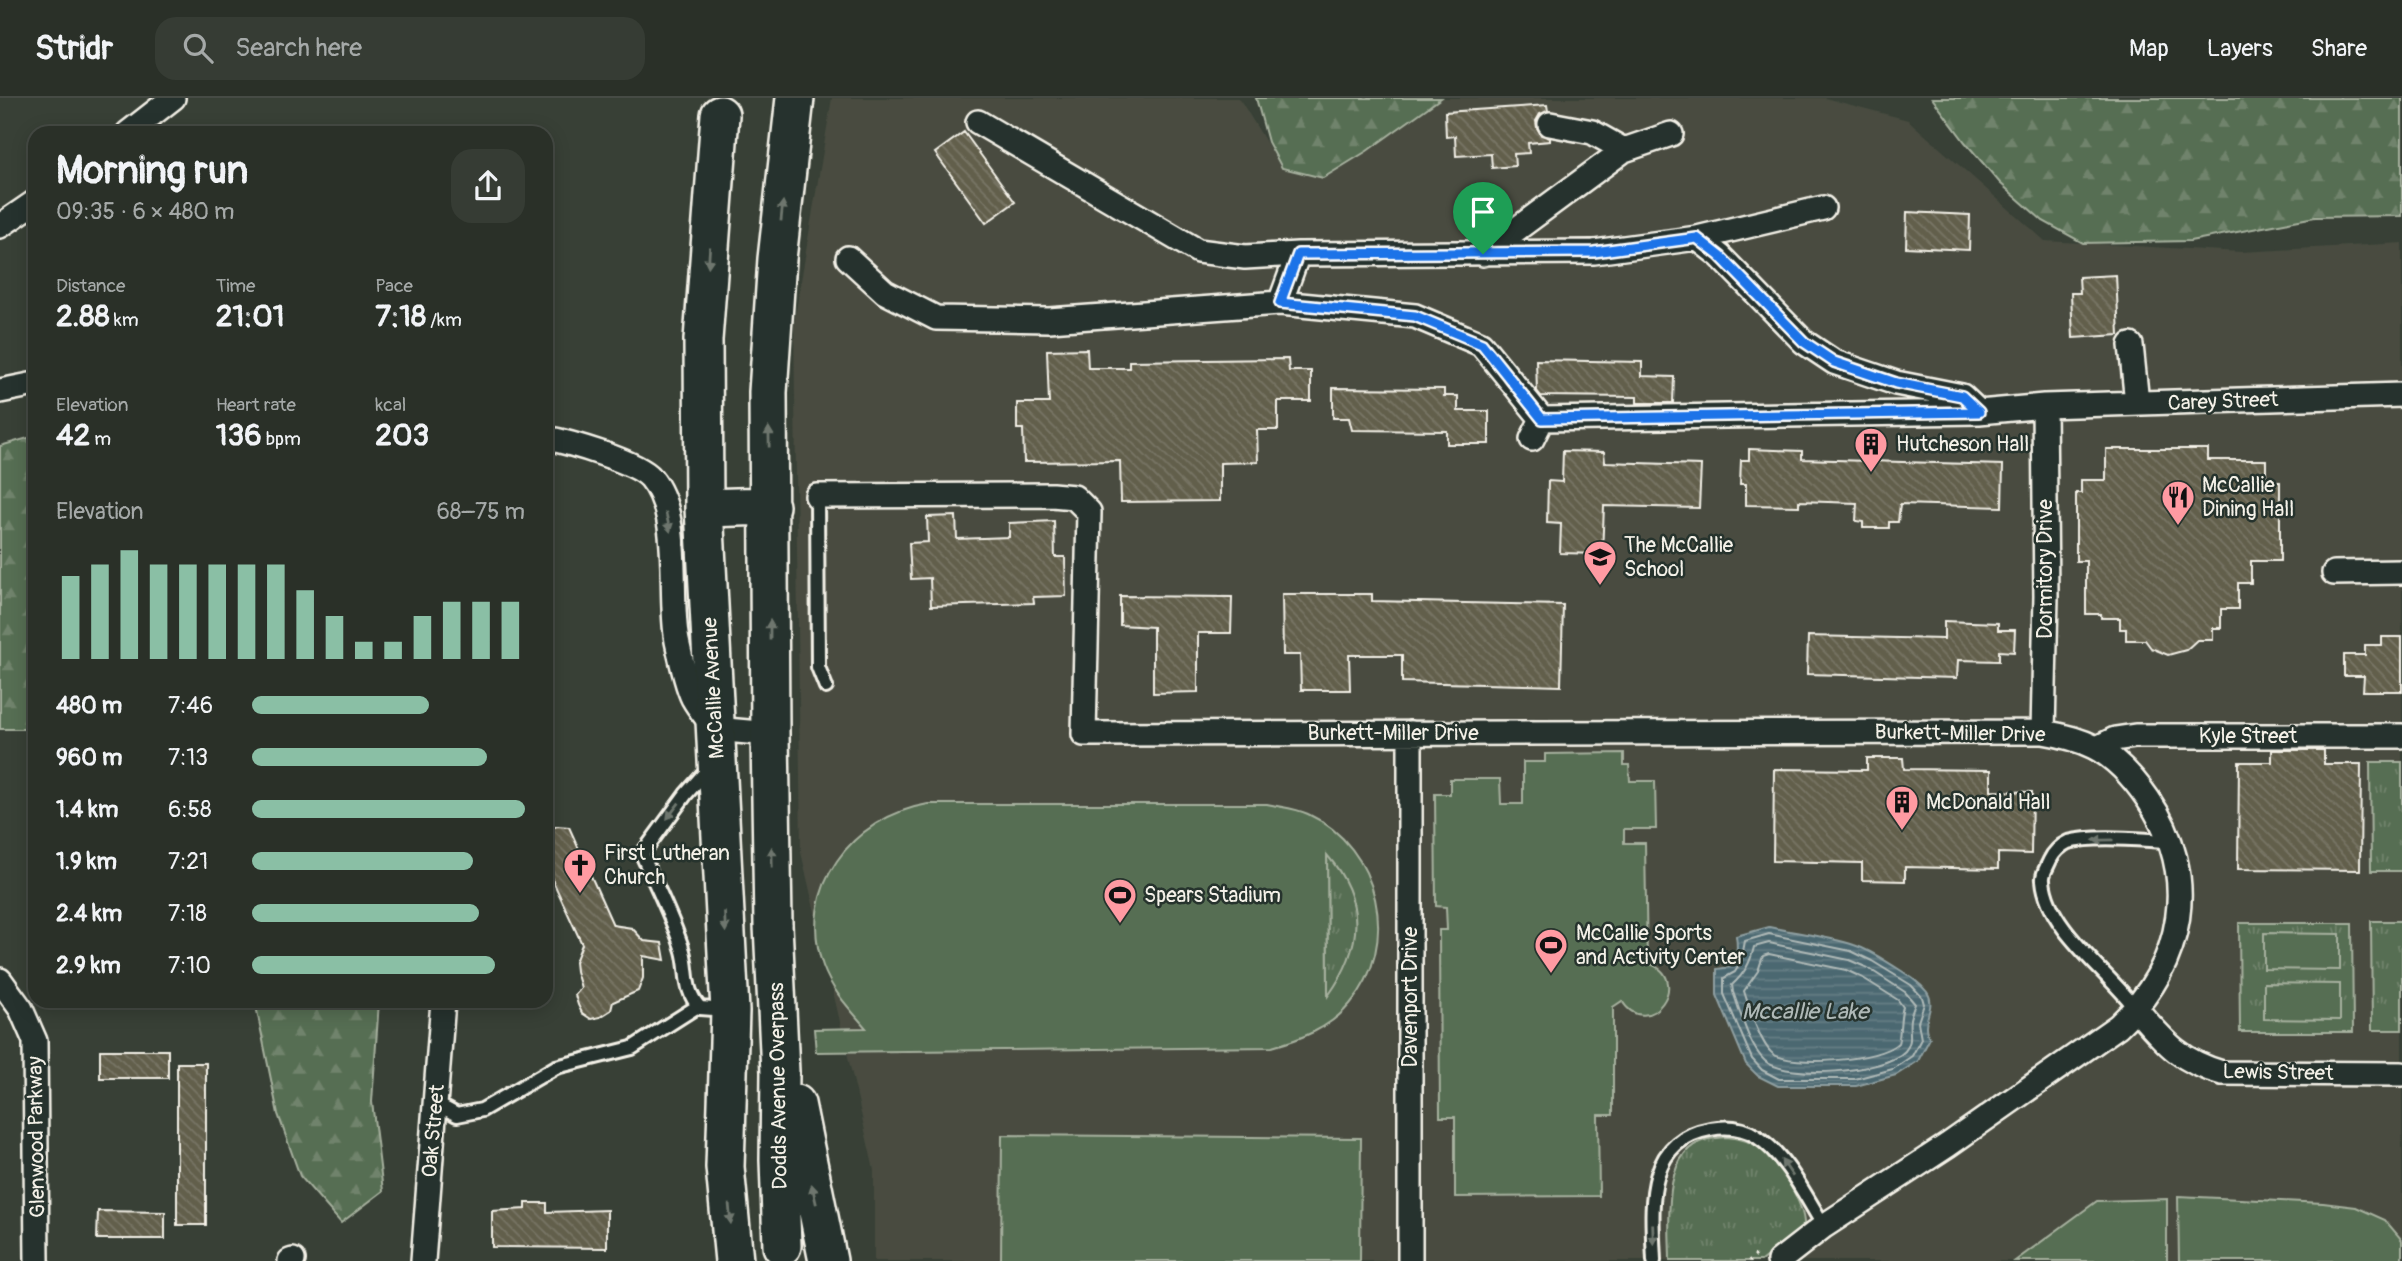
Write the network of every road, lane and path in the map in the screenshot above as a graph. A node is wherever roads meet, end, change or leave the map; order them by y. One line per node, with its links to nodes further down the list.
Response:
1 (173, 98): 6 (street)
2 (795, 98): 26 (main road, one-way to 2)
3 (720, 115): 27 (main road, McCallie Avenue, one-way to 27)
4 (978, 122): 13 (street)
5 (1550, 124): 8 (street)
6 (137, 126)
7 (1671, 134): 8 (street)
8 (1624, 150): 14 (street)
9 (28, 207): 11 (street)
10 (1822, 208): 12 (street)
11 (0, 226)
12 (1697, 238): 14 (street); 23 (street)
13 (1298, 254): 14 (street); 16 (street)
14 (1483, 254)
15 (848, 258): 16 (street)
16 (1280, 303): 23 (street, Carey Street)
17 (2131, 345): 21 (street)
18 (28, 385): 19 (street)
19 (0, 391)
20 (2402, 396): 21 (street, Carey Street)
21 (2137, 403): 22 (street, Carey Street)
22 (2044, 406): 23 (street, Carey Street); 31 (street, Dormitory Drive)
23 (1979, 412)
24 (553, 439): 35 (street, one-way to 35)
25 (817, 496): 30 (lane); 32 (street, Burkett-Miller Drive)
26 (770, 506): 27 (main road); 33 (main road, one-way to 26)
27 (704, 508): 35 (main road, McCallie Avenue)
28 (2402, 572): 29 (street)
29 (2334, 573)
30 (826, 687)
31 (2043, 732): 32 (street, Burkett-Miller Drive); 36 (street, Burkett-Miller Drive)
32 (1409, 733): 51 (street, Davenport Drive)
33 (770, 734): 35 (street); 38 (main road, one-way to 33)
34 (2402, 736): 36 (street, Kyle Street)
35 (716, 744): 41 (main road, McCallie Avenue, one-way to 41); 41 (lane, one-way to 41)
36 (2097, 748): 37 (street, Burkett-Miller Drive)
37 (2171, 841): 42 (street, Burkett-Miller Drive); 42 (lane, one-way to 42)
38 (774, 925): 46 (main road, Dodds Avenue Overpass); 50 (main road, one-way to 38)
39 (0, 980): 47 (street, Glenwood Parkway)
40 (442, 1008): 44 (street, Oak Street)
41 (714, 1008): 44 (lane); 46 (main road, Dodds Avenue Overpass); 49 (main road, McCallie Avenue, one-way to 49)
42 (2136, 1009): 43 (street, Lewis Street); 45 (street, Burkett-Miller Drive)
43 (2402, 1074)
44 (435, 1103): 48 (street, Oak Street)
45 (1824, 1226): 52 (lane, one-way to 52); 53 (street, Burkett-Miller Drive)
46 (783, 1254)
47 (37, 1261)
48 (423, 1261)
49 (734, 1261)
50 (828, 1261)
51 (1410, 1261)
52 (1654, 1261)
53 (1779, 1261)

